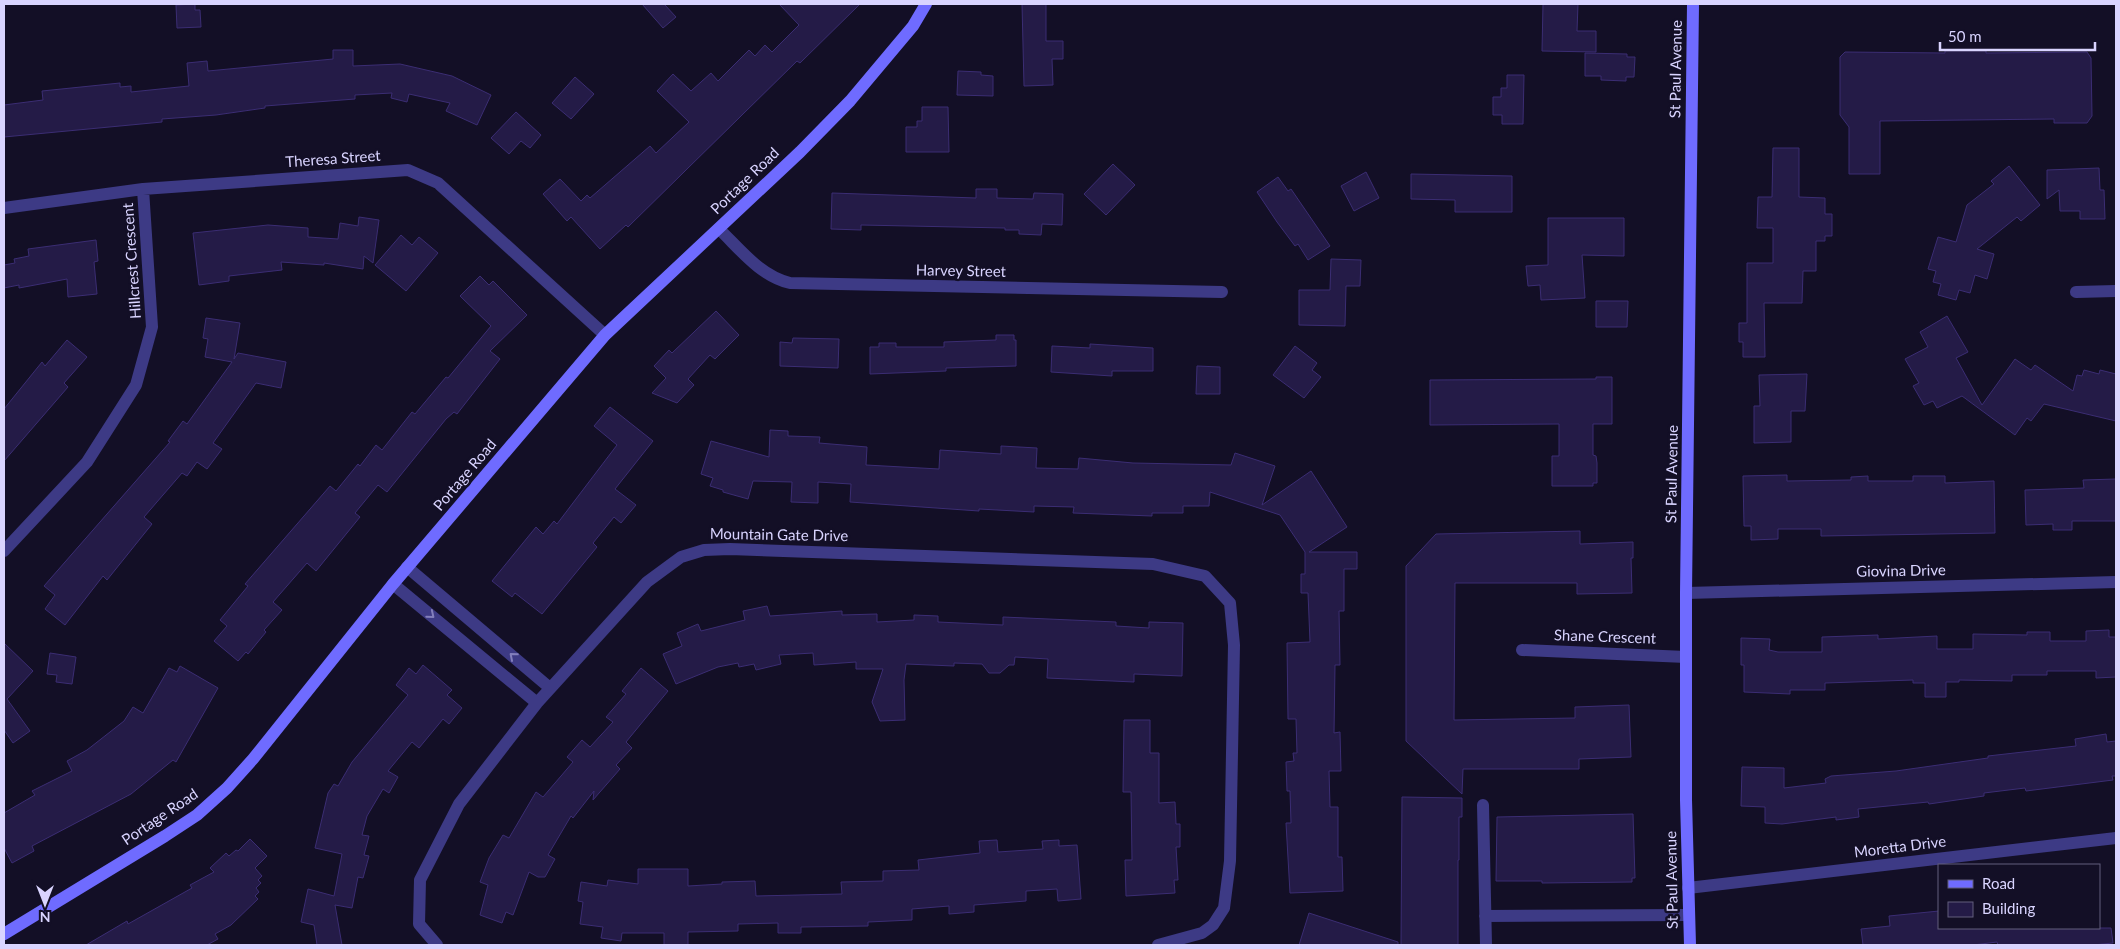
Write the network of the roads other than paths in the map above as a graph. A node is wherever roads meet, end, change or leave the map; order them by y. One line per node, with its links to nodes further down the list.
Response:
1 (926, 4): 5 (street, Portage Road)
2 (1693, 4): 14 (street, St Paul Avenue)
3 (143, 189): 4 (street, Theresa Street); 9 (street, Theresa Street); 10 (street, Hillcrest Crescent)
4 (4, 208)
5 (719, 229): 7 (street, Harvey Street); 9 (street, Portage Road)
6 (2116, 291): 8 (street)
7 (1222, 292)
8 (2076, 292)
9 (605, 335): 11 (street, Portage Road)
10 (4, 551)
11 (407, 568): 13 (street, Portage Road); 17 (street, one-way to 11)
12 (2116, 582): 14 (street, Giovina Drive)
13 (393, 584): 18 (street, one-way to 18); 24 (street, Portage Road)
14 (1686, 593): 16 (street, St Paul Avenue)
15 (1522, 650): 16 (street, Shane Crescent)
16 (1686, 657): 21 (street, St Paul Avenue)
17 (550, 688): 18 (street, Mountain Gate Drive); 26 (street, Mountain Gate Drive)
18 (537, 703): 25 (street, Mountain Gate Drive)
19 (1483, 805): 23 (street)
20 (2116, 838): 21 (street, Moretta Drive)
21 (1688, 888): 22 (street, St Paul Avenue)
22 (1688, 915): 23 (street); 28 (street, St Paul Avenue)
23 (1486, 916): 27 (street)
24 (4, 934)
25 (437, 945)
26 (1158, 945)
27 (1486, 945)
28 (1690, 945)

